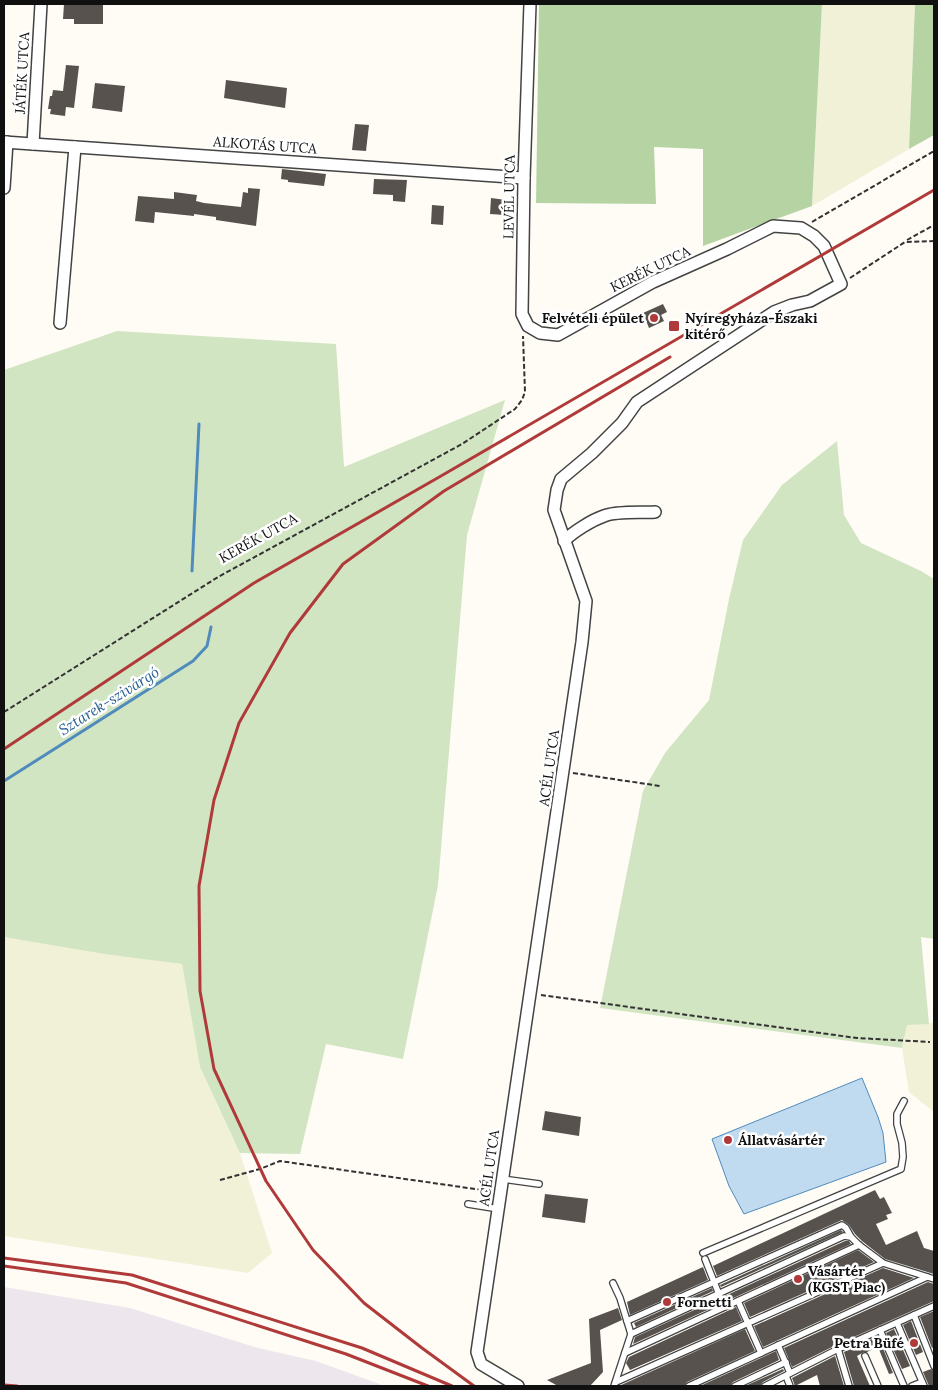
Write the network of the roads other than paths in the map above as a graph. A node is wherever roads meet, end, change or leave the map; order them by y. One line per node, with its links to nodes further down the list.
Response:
1 (41, 4): 4 (street, JÁTÉK UTCA)
2 (530, 4): 6 (street, LEVÉL UTCA)
3 (5, 142): 4 (street, ALKOTÁS UTCA); 7 (street)
4 (34, 144): 5 (street, ALKOTÁS UTCA)
5 (75, 147): 6 (street, ALKOTÁS UTCA); 10 (street)
6 (524, 178): 9 (street, LEVÉL UTCA)
7 (4, 188)
8 (801, 228): 9 (street, KERÉK UTCA); 12 (street, ACÉL UTCA)
9 (522, 314)
10 (60, 323)
11 (655, 512): 12 (street)
12 (564, 541): 14 (street, ACÉL UTCA)
13 (904, 1101): 23 (lane)
14 (503, 1179): 15 (lane); 17 (street, ACÉL UTCA)
15 (539, 1184)
16 (468, 1204): 17 (lane)
17 (499, 1209): 45 (street, ACÉL UTCA)
18 (851, 1237): 19 (lane); 23 (lane); 25 (lane)
19 (859, 1246): 20 (lane); 26 (lane)
20 (883, 1263): 21 (lane); 32 (lane)
21 (927, 1277): 22 (lane); 35 (lane)
22 (934, 1279)
23 (714, 1282): 25 (lane); 30 (lane)
24 (613, 1283): 30 (lane)
25 (718, 1294): 27 (lane); 34 (lane)
26 (738, 1301): 27 (lane); 32 (lane)
27 (724, 1307): 37 (lane)
28 (934, 1307): 29 (lane)
29 (914, 1315): 31 (lane); 41 (lane)
30 (627, 1322): 34 (lane)
31 (897, 1323): 33 (lane); 44 (lane)
32 (748, 1324): 38 (lane); 43 (lane)
33 (880, 1330): 36 (lane); 52 (lane)
34 (631, 1334): 37 (lane)
35 (778, 1345): 38 (lane); 40 (lane)
36 (838, 1349): 42 (lane); 50 (lane)
37 (625, 1353): 43 (lane)
38 (761, 1353): 46 (lane)
39 (865, 1356): 51 (lane)
40 (786, 1362): 42 (lane); 47 (lane)
41 (934, 1366)
42 (788, 1374): 48 (lane); 49 (lane)
43 (615, 1384)
44 (923, 1384): 53 (lane)
45 (518, 1386)
46 (688, 1386)
47 (735, 1386)
48 (765, 1386)
49 (790, 1386)
50 (849, 1386)
51 (878, 1386)
52 (904, 1386)
53 (912, 1386)

